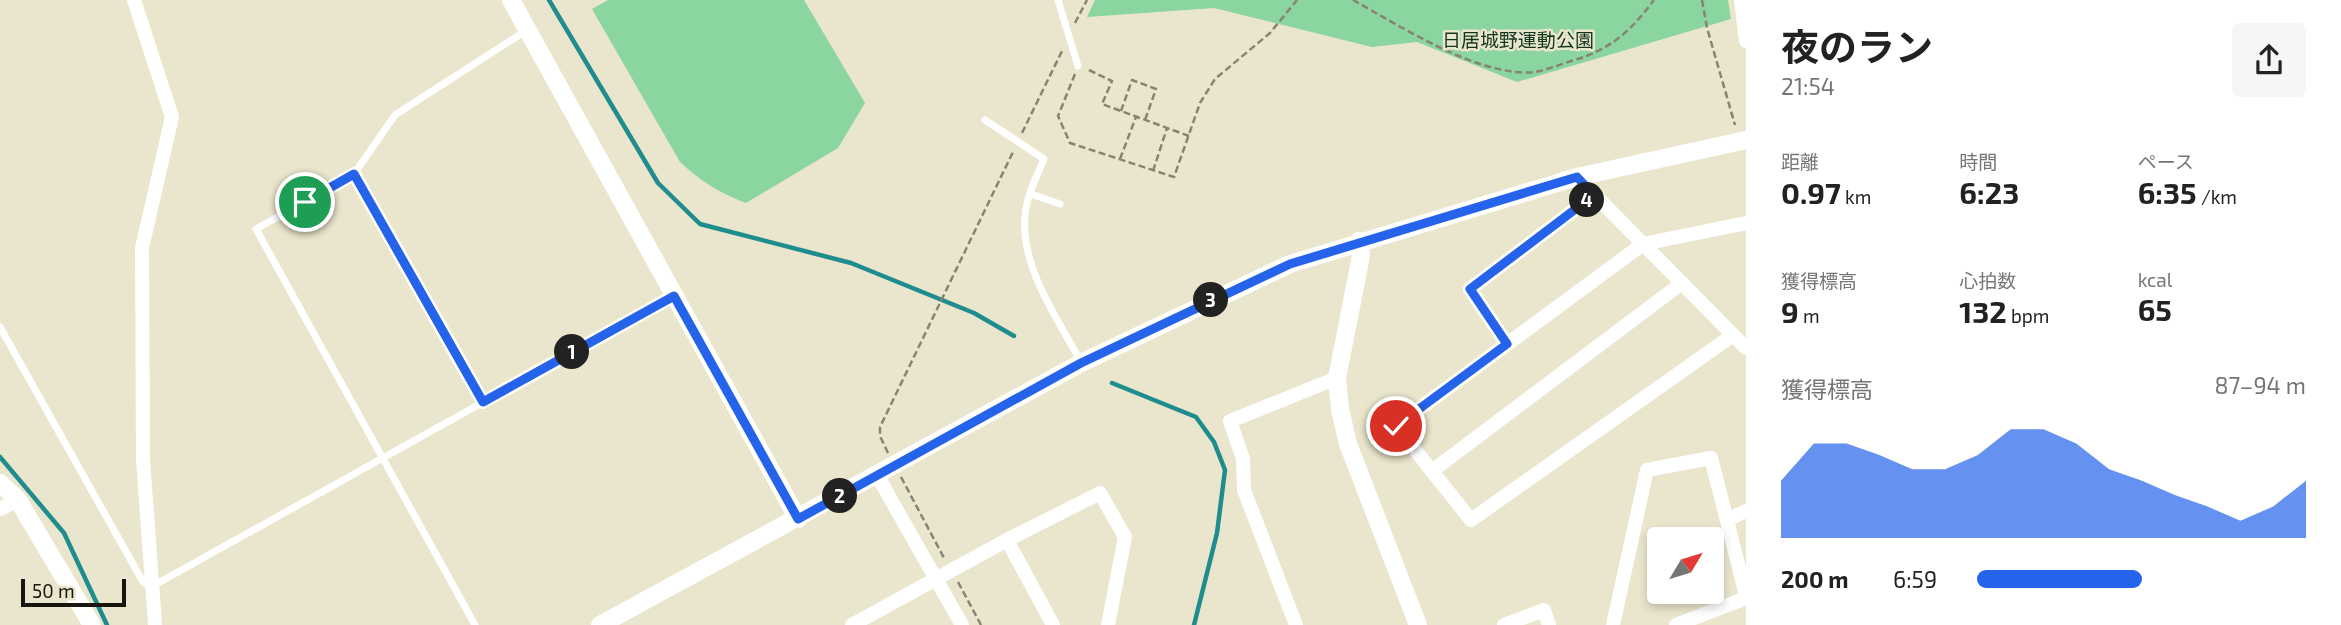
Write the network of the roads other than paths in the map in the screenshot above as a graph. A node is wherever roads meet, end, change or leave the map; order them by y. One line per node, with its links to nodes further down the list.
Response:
1 (134, 0): 39 (street)
2 (511, 0): 6 (street)
3 (1058, 0): 8 (lane)
4 (1741, 0): 5 (street)
5 (1744, 16): 7 (street)
6 (527, 29): 11 (lane); 20 (street)
7 (1746, 41)
8 (1078, 66)
9 (985, 120): 13 (lane)
10 (1742, 141): 12 (street)
11 (354, 174): 27 (lane); 28 (lane)
12 (1577, 177): 14 (street); 17 (street)
13 (1031, 194): 15 (lane); 25 (lane)
14 (1594, 195): 18 (street); 23 (street)
15 (1060, 204)
16 (1746, 223): 18 (street)
17 (1359, 241): 25 (street); 26 (street)
18 (1643, 244): 19 (street); 23 (street)
19 (1682, 284): 22 (street); 29 (street)
20 (674, 296): 27 (lane); 35 (street)
21 (0, 327): 39 (lane)
22 (1733, 335): 24 (street); 29 (street)
23 (1507, 344): 29 (street)
24 (1746, 348)
25 (1081, 363): 30 (street)
26 (1337, 378): 49 (street); 50 (street)
27 (483, 402): 28 (lane)
28 (383, 458): 39 (lane); 43 (lane)
29 (1432, 471)
30 (877, 475): 35 (street); 38 (street)
31 (0, 483): 32 (street)
32 (18, 500): 33 (street); 41 (street)
33 (0, 509)
34 (1746, 511): 36 (street)
35 (798, 519): 44 (street)
36 (1727, 520): 40 (street); 53 (street)
37 (1007, 540): 38 (street); 47 (street); 48 (street)
38 (936, 578): 45 (street); 46 (street)
39 (151, 587): 42 (street)
40 (1746, 596): 54 (street)
41 (92, 625)
42 (155, 625)
43 (475, 625)
44 (600, 625)
45 (852, 625)
46 (962, 625)
47 (1053, 625)
48 (1108, 625)
49 (1296, 625)
50 (1418, 625)
51 (1504, 625): 52 (street)
52 (1549, 625)
53 (1613, 625)
54 (1676, 625)

